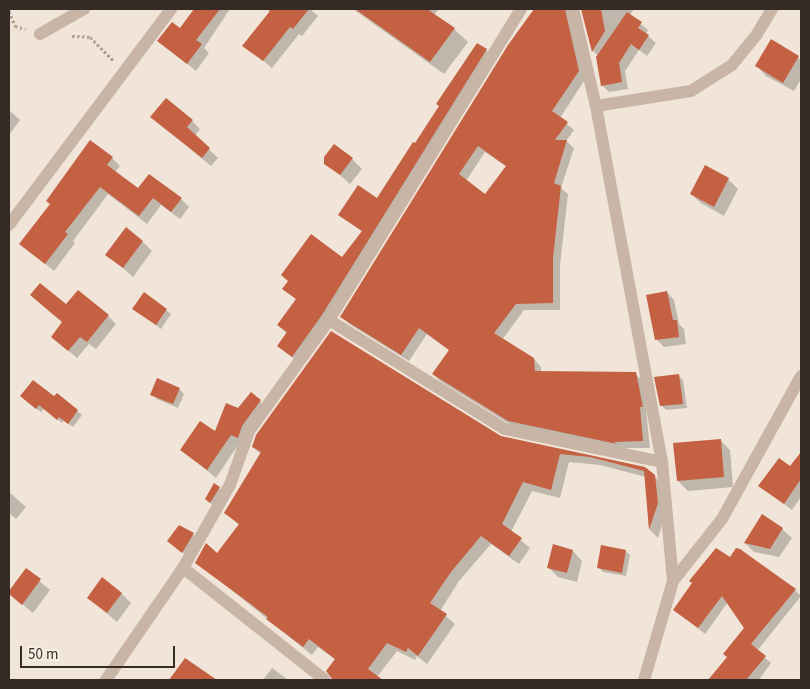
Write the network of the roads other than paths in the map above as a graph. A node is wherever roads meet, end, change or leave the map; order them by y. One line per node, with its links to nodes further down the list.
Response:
1 (84, 9): 6 (street)
2 (170, 9): 8 (street)
3 (521, 9): 9 (street)
4 (573, 9): 7 (street)
5 (772, 9): 7 (street)
6 (40, 34)
7 (596, 106): 11 (street)
8 (9, 225)
9 (328, 320): 11 (street); 12 (street)
10 (801, 376): 13 (street)
11 (662, 462): 13 (street)
12 (183, 568): 14 (street); 15 (street)
13 (673, 581): 16 (street)
14 (106, 680)
15 (325, 680)
16 (644, 680)

